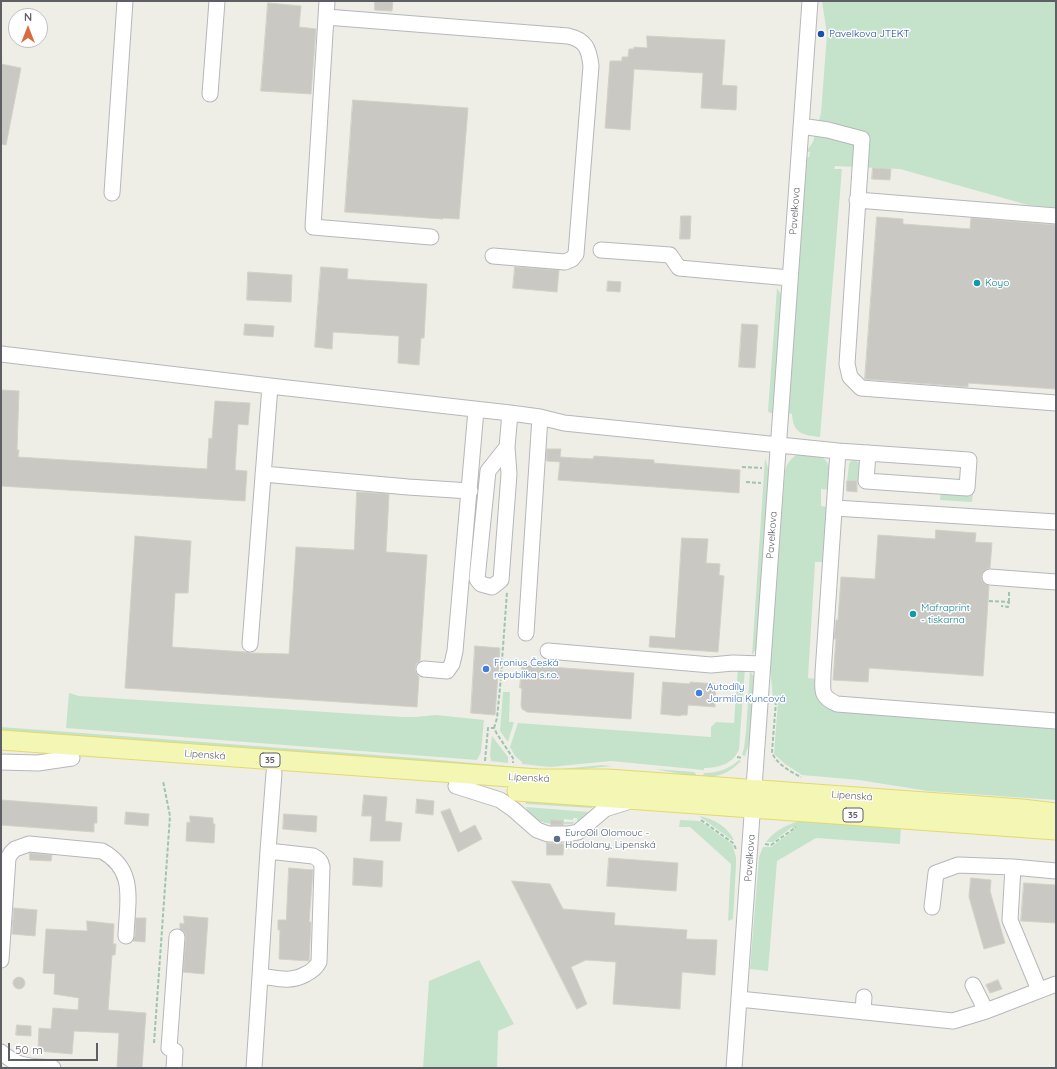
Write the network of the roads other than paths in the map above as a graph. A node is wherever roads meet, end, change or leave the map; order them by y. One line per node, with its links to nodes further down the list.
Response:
1 (125, 1): 8 (street)
2 (217, 1): 6 (street)
3 (327, 1): 5 (street)
4 (810, 1): 7 (street, Pavelkova)
5 (326, 17): 11 (street); 13 (street)
6 (210, 94)
7 (801, 126): 9 (street); 14 (street, Pavelkova)
8 (112, 193)
9 (857, 200): 10 (street); 17 (street)
10 (1056, 216)
11 (431, 237)
12 (601, 250): 14 (street)
13 (493, 256)
14 (790, 278): 21 (street, Pavelkova)
15 (1, 354): 16 (street)
16 (270, 386): 18 (street); 25 (street)
17 (1056, 403)
18 (476, 410): 19 (street); 26 (street)
19 (510, 413): 20 (street); 22 (street)
20 (540, 417): 21 (street); 31 (street)
21 (779, 445): 23 (street); 34 (street, Pavelkova)
22 (507, 447): 22 (street)
23 (838, 451): 24 (street); 27 (street)
24 (868, 453): 24 (street)
25 (263, 474): 26 (street); 32 (street)
26 (470, 491): 35 (street)
27 (835, 508): 28 (street); 36 (street)
28 (1056, 522)
29 (990, 577): 30 (street)
30 (1056, 582)
31 (526, 633)
32 (250, 644)
33 (548, 651): 34 (street)
34 (763, 664): 43 (street, Pavelkova)
35 (424, 669)
36 (1056, 721)
37 (1, 740): 43 (main road, Lipenská / 35)
38 (1, 753): 39 (main road, Lipenská / 35)
39 (72, 758): 40 (street); 41 (main road, Lipenská / 35)
40 (1, 762)
41 (274, 773): 42 (main road, Lipenská / 35); 48 (street)
42 (456, 786): 44 (main road, Lipenská / 35); 44 (street)
43 (754, 789): 45 (street, Pavelkova); 46 (main road, Lipenská / 35)
44 (636, 800): 45 (main road, Lipenská / 35)
45 (753, 808): 47 (main road, Lipenská / 35); 59 (street, Pavelkova)
46 (1056, 813)
47 (1056, 830)
48 (268, 851): 55 (street); 55 (street)
49 (1013, 867): 50 (street); 51 (street); 58 (street)
50 (1056, 871)
51 (932, 907)
52 (126, 936): 54 (street)
53 (177, 937): 63 (street)
54 (1, 960)
55 (260, 976): 64 (street)
56 (1056, 984): 58 (street)
57 (973, 985): 60 (street)
58 (1039, 990): 60 (street)
59 (739, 1000): 60 (street); 65 (street, Pavelkova)
60 (986, 1011)
61 (1, 1052): 62 (street)
62 (53, 1068)
63 (174, 1068)
64 (254, 1068)
65 (734, 1068)

